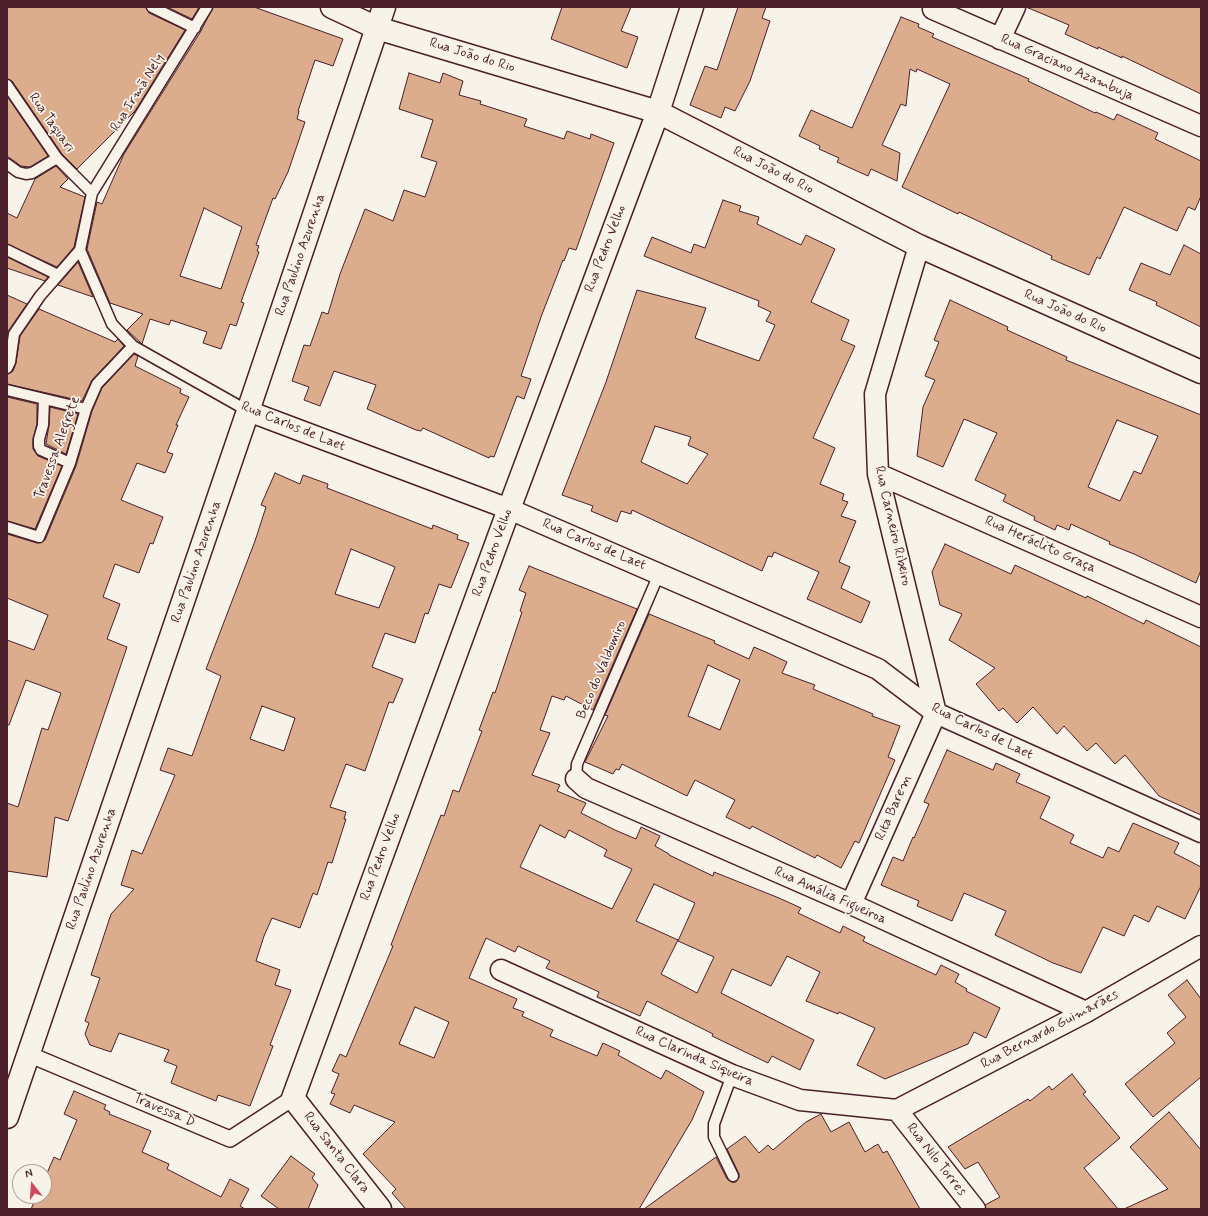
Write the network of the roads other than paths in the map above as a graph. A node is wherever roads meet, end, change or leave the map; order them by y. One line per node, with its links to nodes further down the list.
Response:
1 (152, 7): 8 (lane)
2 (207, 7): 8 (lane, Rua Irmã Nely)
3 (332, 7): 9 (street, Rua João do Rio)
4 (384, 7): 9 (street, Rua Paulino Azurenha)
5 (692, 7): 12 (street, Rua Pedro Velho)
6 (1015, 7): 10 (street)
7 (933, 9): 10 (street, Rua Graciano Azambuja)
8 (195, 28): 16 (lane, Rua Irmã Nely)
9 (377, 28): 12 (street, Rua João do Rio); 27 (street, Rua Paulino Azurenha)
10 (1000, 38): 13 (street, Rua Graciano Azambuja)
11 (7, 85): 14 (lane, Rua Taquari)
12 (658, 112): 17 (street, Rua João do Rio); 30 (street, Rua Pedro Velho)
13 (1201, 126)
14 (57, 158): 15 (lane); 16 (lane, Rua Taquari)
15 (7, 164)
16 (92, 193): 19 (lane)
17 (918, 246): 23 (street, Rua João do Rio); 29 (street, Rua Carneiro Ribeiro)
18 (7, 250): 20 (lane)
19 (80, 250): 20 (lane); 21 (lane, Rua Carlos de Laet)
20 (58, 275): 22 (lane)
21 (133, 346): 26 (lane, Travessa Alegrete); 27 (lane, Rua Carlos de Laet)
22 (7, 368)
23 (1201, 372)
24 (7, 390): 25 (lane)
25 (44, 399): 26 (lane); 28 (lane)
26 (86, 409): 28 (lane, Travessa Alegrete)
27 (248, 411): 30 (street, Rua Carlos de Laet); 41 (street, Rua Paulino Azurenha)
28 (70, 463): 31 (lane, Travessa Alegrete)
29 (878, 474): 33 (street, Rua Heráclito Graça); 34 (street, Rua Carneiro Ribeiro)
30 (509, 508): 32 (street, Rua Carlos de Laet); 43 (street, Rua Pedro Velho)
31 (7, 527)
32 (659, 574): 34 (street, Rua Carlos de Laet); 35 (lane, Beco do Valdomiro)
33 (1201, 617)
34 (936, 713): 36 (street, Rua Carlos de Laet); 37 (street, Rita Barem)
35 (576, 779): 37 (street, Rua Amália Figueiroa)
36 (1201, 832)
37 (851, 904): 40 (street, Rua Amália Figueiroa)
38 (1201, 946): 40 (street, Rua Bernardo Guimarães)
39 (501, 970): 42 (street, Rua Clarinda Siqueira)
40 (1086, 1012): 44 (street, Rua Bernardo Guimarães)
41 (28, 1054): 43 (street, Travessa D); 45 (street, Rua Paulino Azurenha)
42 (732, 1075): 44 (street, Rua Clarinda Siqueira); 46 (lane)
43 (293, 1098): 47 (street, Rua Santa Clara)
44 (897, 1110): 48 (street, Rua Nilo Torres)
45 (7, 1117)
46 (733, 1176)
47 (380, 1209)
48 (975, 1209)

